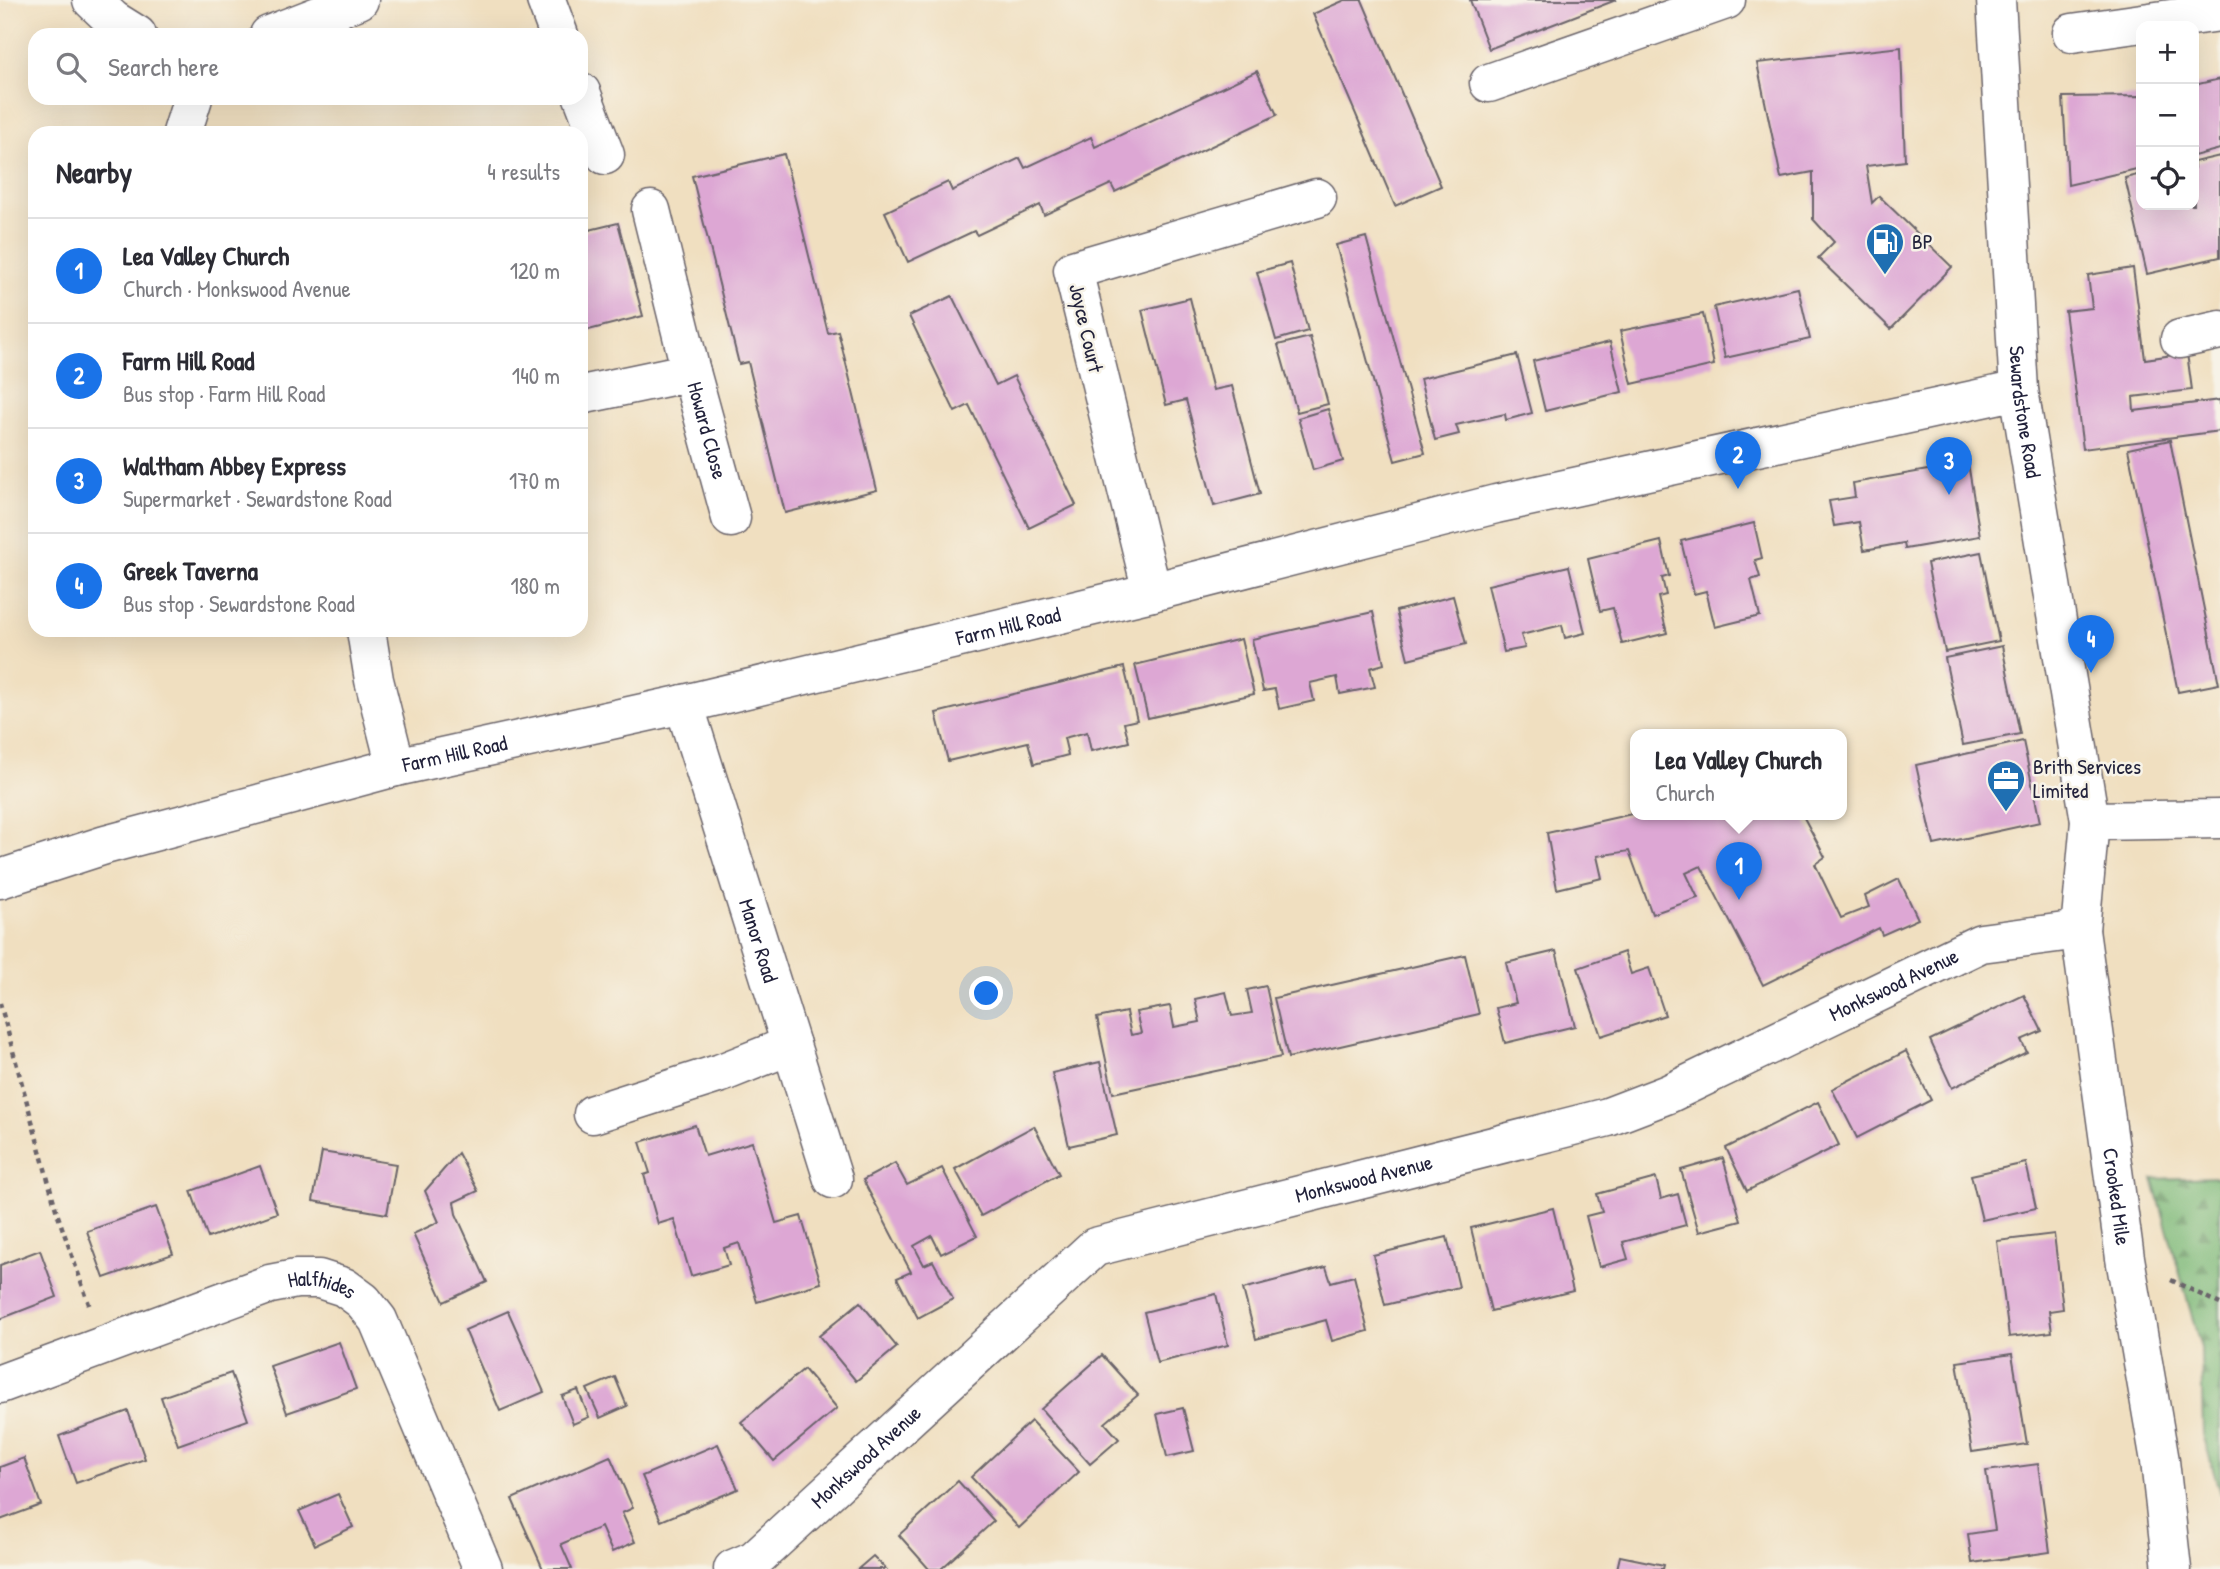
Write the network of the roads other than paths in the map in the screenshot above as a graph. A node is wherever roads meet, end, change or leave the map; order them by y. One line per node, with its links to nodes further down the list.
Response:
1 (92, 0): 7 (street)
2 (359, 0): 8 (street)
3 (546, 0): 9 (street)
4 (1726, 0): 11 (street)
5 (1996, 0): 21 (street, Sewardstone Road)
6 (2220, 12): 10 (street)
7 (126, 28)
8 (288, 28)
9 (556, 28)
10 (2072, 33)
11 (1489, 83)
12 (191, 105): 14 (street)
13 (586, 105): 15 (street)
14 (184, 126)
15 (605, 155)
16 (1317, 198): 24 (street, Joyce Court)
17 (651, 210): 20 (street)
18 (2220, 330): 19 (street)
19 (2180, 339)
20 (691, 372): 22 (street, Howard Close); 23 (street, Howard Close)
21 (2019, 390): 24 (street, Farm Hill Road); 29 (street, Sewardstone Road)
22 (588, 394)
23 (731, 519)
24 (1152, 592): 26 (street, Farm Hill Road)
25 (367, 637): 27 (street)
26 (684, 704): 27 (street, Farm Hill Road); 32 (street, Manor Road)
27 (397, 767): 30 (street, Farm Hill Road)
28 (2220, 819): 29 (street)
29 (2090, 821): 31 (street, Crooked Mile)
30 (0, 879)
31 (2080, 930): 37 (street, Monkswood Avenue); 38 (street, Crooked Mile)
32 (791, 1045): 33 (street); 34 (street, Manor Road)
33 (593, 1114)
34 (833, 1179)
35 (0, 1384): 36 (street, Halfhides)
36 (483, 1569)
37 (733, 1569)
38 (2172, 1569)

